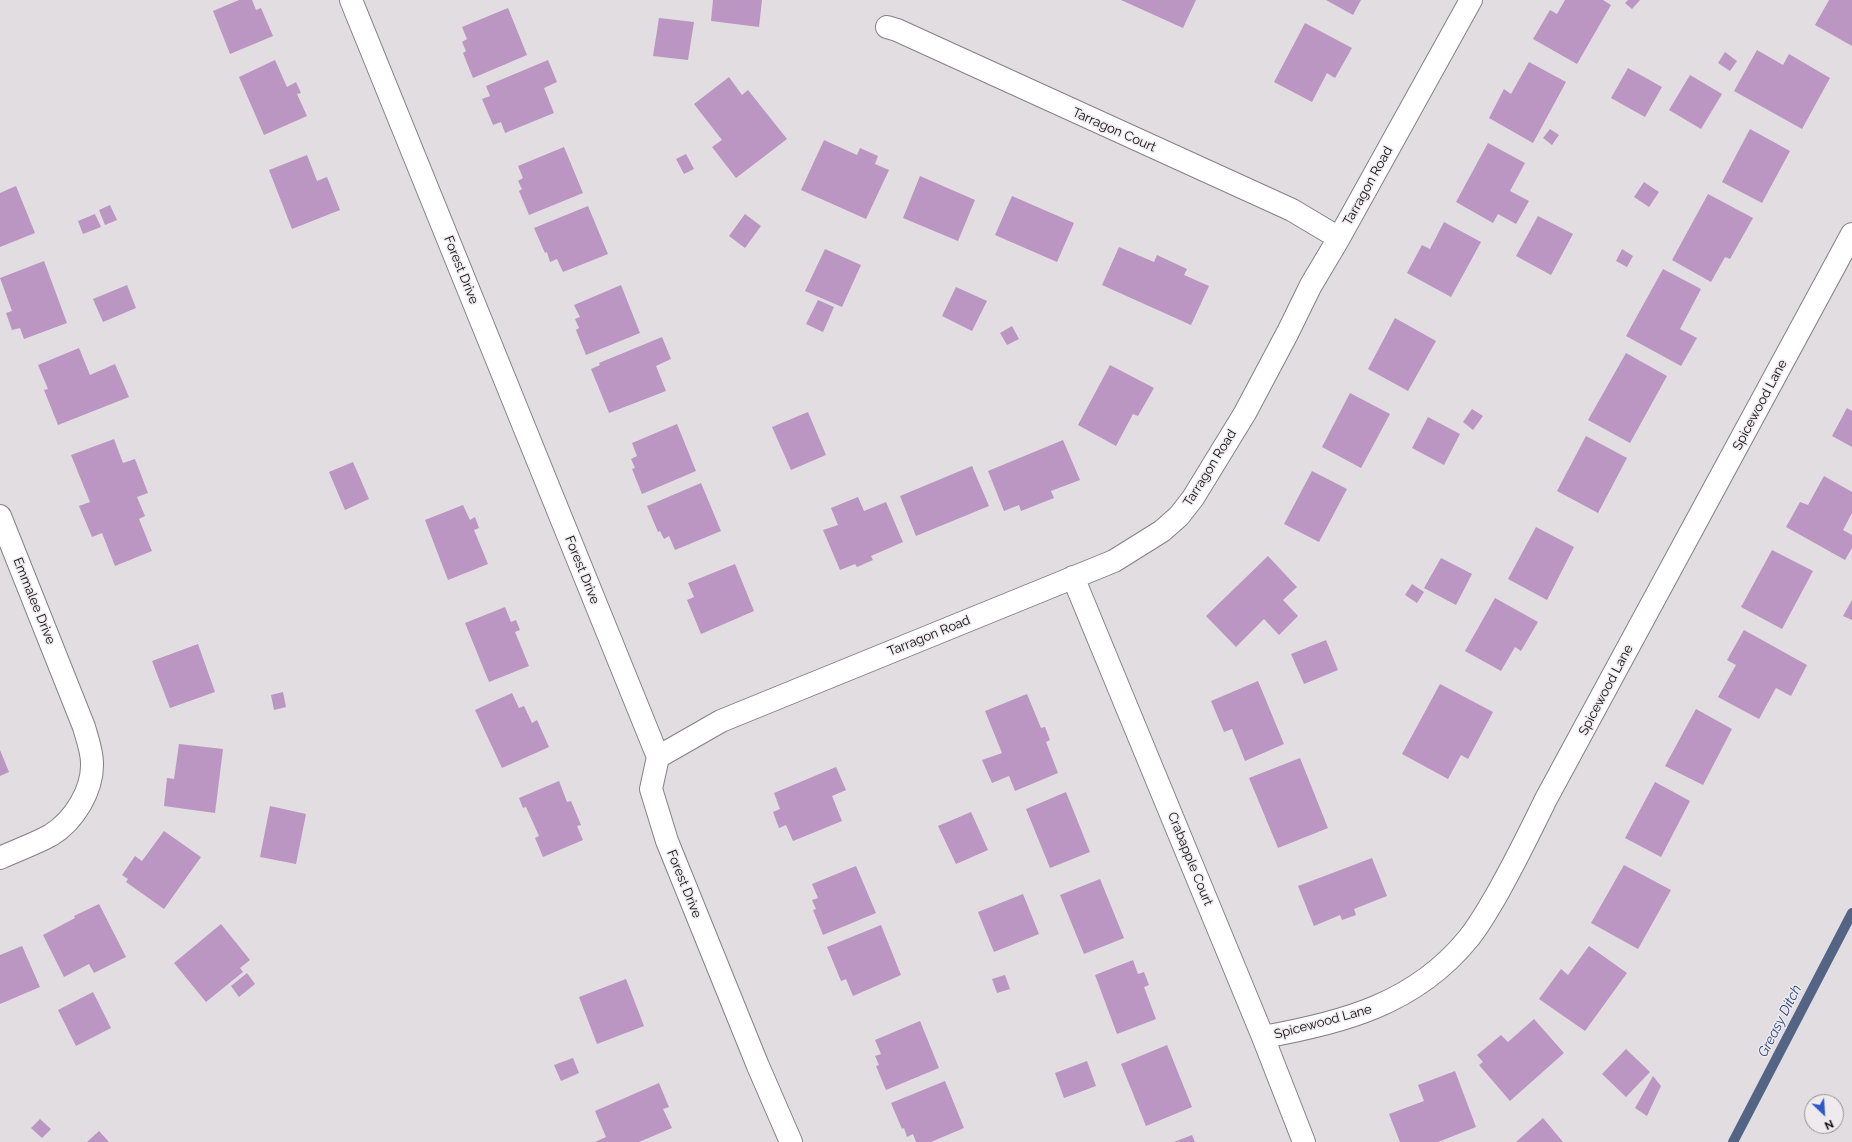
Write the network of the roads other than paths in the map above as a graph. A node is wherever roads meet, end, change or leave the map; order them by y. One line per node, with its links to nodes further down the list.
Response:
1 (351, 0): 8 (street, Forest Drive)
2 (1471, 0): 5 (street, Tarragon Road)
3 (887, 27): 5 (street, Tarragon Court)
4 (1852, 234): 10 (street, Spicewood Lane)
5 (1339, 238): 7 (street, Tarragon Road)
6 (0, 516): 9 (street, Emmalee Drive)
7 (1074, 577): 8 (street, Tarragon Road); 10 (street, Crabapple Court)
8 (658, 757): 11 (street, Forest Drive)
9 (0, 858)
10 (1263, 1037): 12 (street, Crabapple Court)
11 (791, 1142)
12 (1304, 1142)

